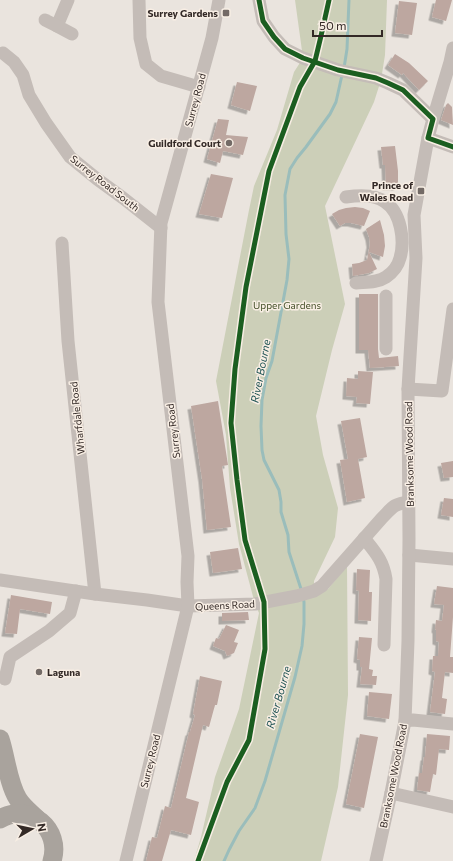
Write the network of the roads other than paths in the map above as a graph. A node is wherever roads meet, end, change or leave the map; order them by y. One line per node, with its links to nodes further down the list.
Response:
1 (68, 0): 5 (street)
2 (139, 0): 8 (street)
3 (219, 0): 8 (street, Surrey Road)
4 (259, 0): 9 (street)
5 (72, 34)
6 (453, 48): 9 (street, Branksome Wood Road)
7 (3, 53): 13 (street, Surrey Road South)
8 (199, 87): 13 (street, Surrey Road)
9 (433, 119): 10 (street, Branksome Wood Road)
10 (428, 138): 11 (street); 19 (street, Branksome Wood Road)
11 (453, 147)
12 (346, 197): 15 (street)
13 (161, 228): 25 (street, Surrey Road)
14 (62, 243): 27 (street, Wharfdale Road)
15 (356, 283)
16 (386, 296): 18 (street)
17 (453, 309): 19 (street)
18 (386, 349)
19 (408, 389): 20 (street, Branksome Wood Road)
20 (409, 502): 21 (street, Queens Road); 22 (street, Branksome Wood Road)
21 (364, 538): 29 (street, Queens Road); 30 (street)
22 (409, 555): 23 (street); 32 (street, Branksome Wood Road)
23 (453, 559)
24 (0, 580): 26 (street, Queens Road)
25 (187, 582): 28 (street, Queens Road); 29 (street, Surrey Road)
26 (76, 591): 27 (street, Queens Road); 31 (street)
27 (95, 594): 28 (street, Queens Road)
28 (148, 600): 29 (street, Queens Road)
29 (188, 606): 40 (street, Surrey Road)
30 (384, 645)
31 (5, 679)
32 (405, 721): 33 (street); 35 (street, Branksome Wood Road)
33 (453, 724)
34 (0, 739): 38 (highway)
35 (391, 793): 36 (street); 41 (street, Branksome Wood Road)
36 (453, 807)
37 (0, 819): 38 (highway)
38 (37, 819): 39 (highway)
39 (52, 861)
40 (126, 861)
41 (376, 861)

